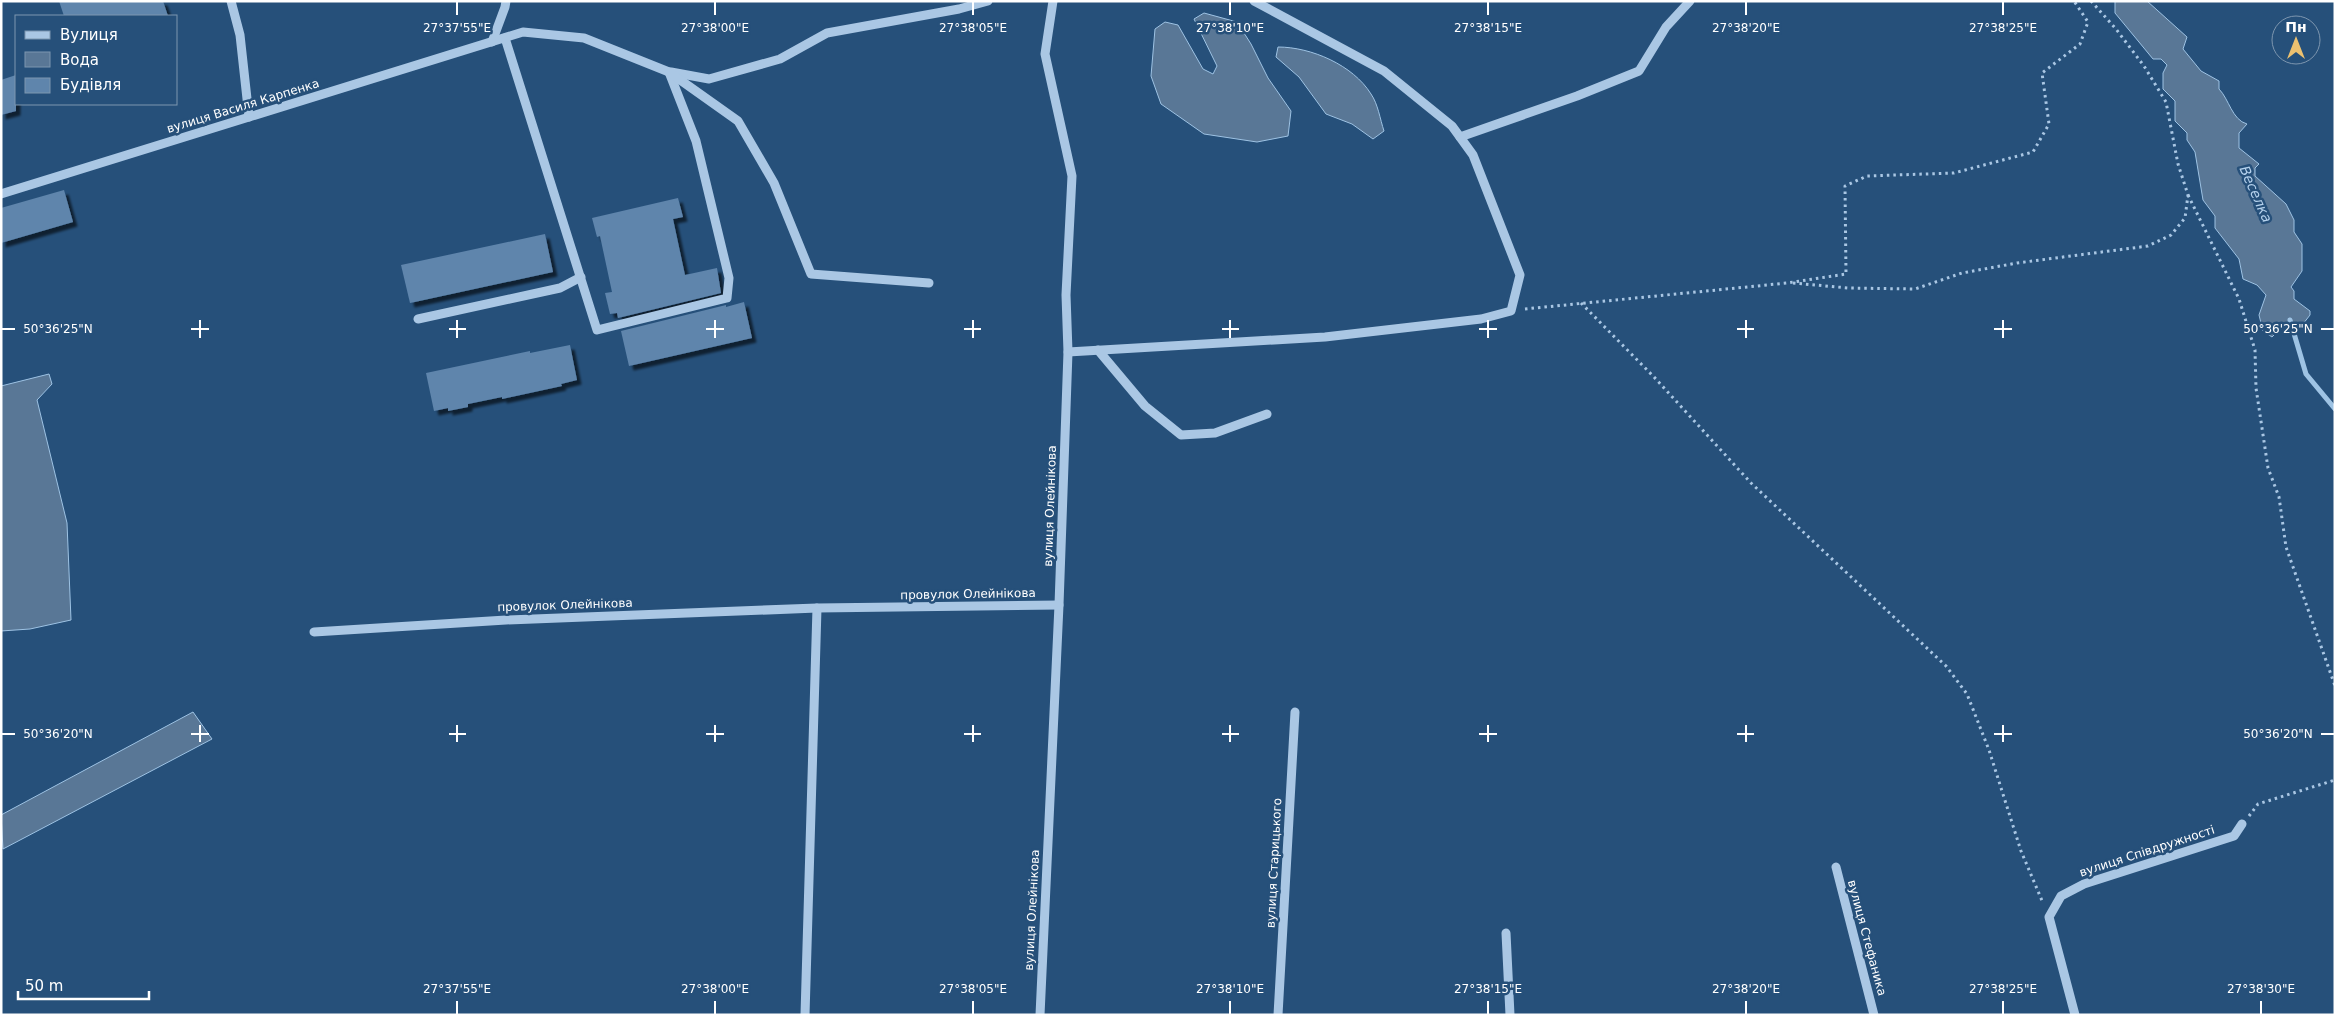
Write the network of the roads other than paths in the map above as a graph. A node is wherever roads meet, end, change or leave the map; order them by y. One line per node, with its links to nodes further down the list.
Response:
1 (231, 1): 10 (street)
2 (506, 1): 8 (street)
3 (988, 1): 9 (street)
4 (1053, 1): 17 (street, вулиця Олейнікова)
5 (1254, 1): 11 (street)
6 (1690, 1): 11 (street)
7 (505, 38): 8 (street, вулиця Василя Карпенка); 9 (street, вулиця Василя Карпенка); 13 (street)
8 (492, 42): 10 (street, вулиця Василя Карпенка)
9 (669, 72): 13 (street); 14 (street)
10 (249, 117): 12 (street, вулиця Василя Карпенка)
11 (1460, 137): 16 (street)
12 (1, 194)
13 (581, 277): 15 (street)
14 (929, 283)
15 (418, 318)
16 (1098, 350): 17 (street); 18 (street)
17 (1068, 352): 19 (street, вулиця Олейнікова)
18 (1267, 414)
19 (1059, 605): 20 (street, провулок Олейнікова); 27 (street, вулиця Олейнікова)
20 (817, 608): 21 (street, провулок Олейнікова); 26 (street)
21 (314, 632)
22 (1295, 712): 28 (street, вулиця Старицького)
23 (2242, 824): 31 (street, вулиця Співдружності)
24 (1836, 867): 30 (street, вулиця Стефаника)
25 (1506, 933): 29 (street)
26 (805, 1015)
27 (1040, 1015)
28 (1278, 1015)
29 (1510, 1015)
30 (1874, 1015)
31 (2075, 1015)

